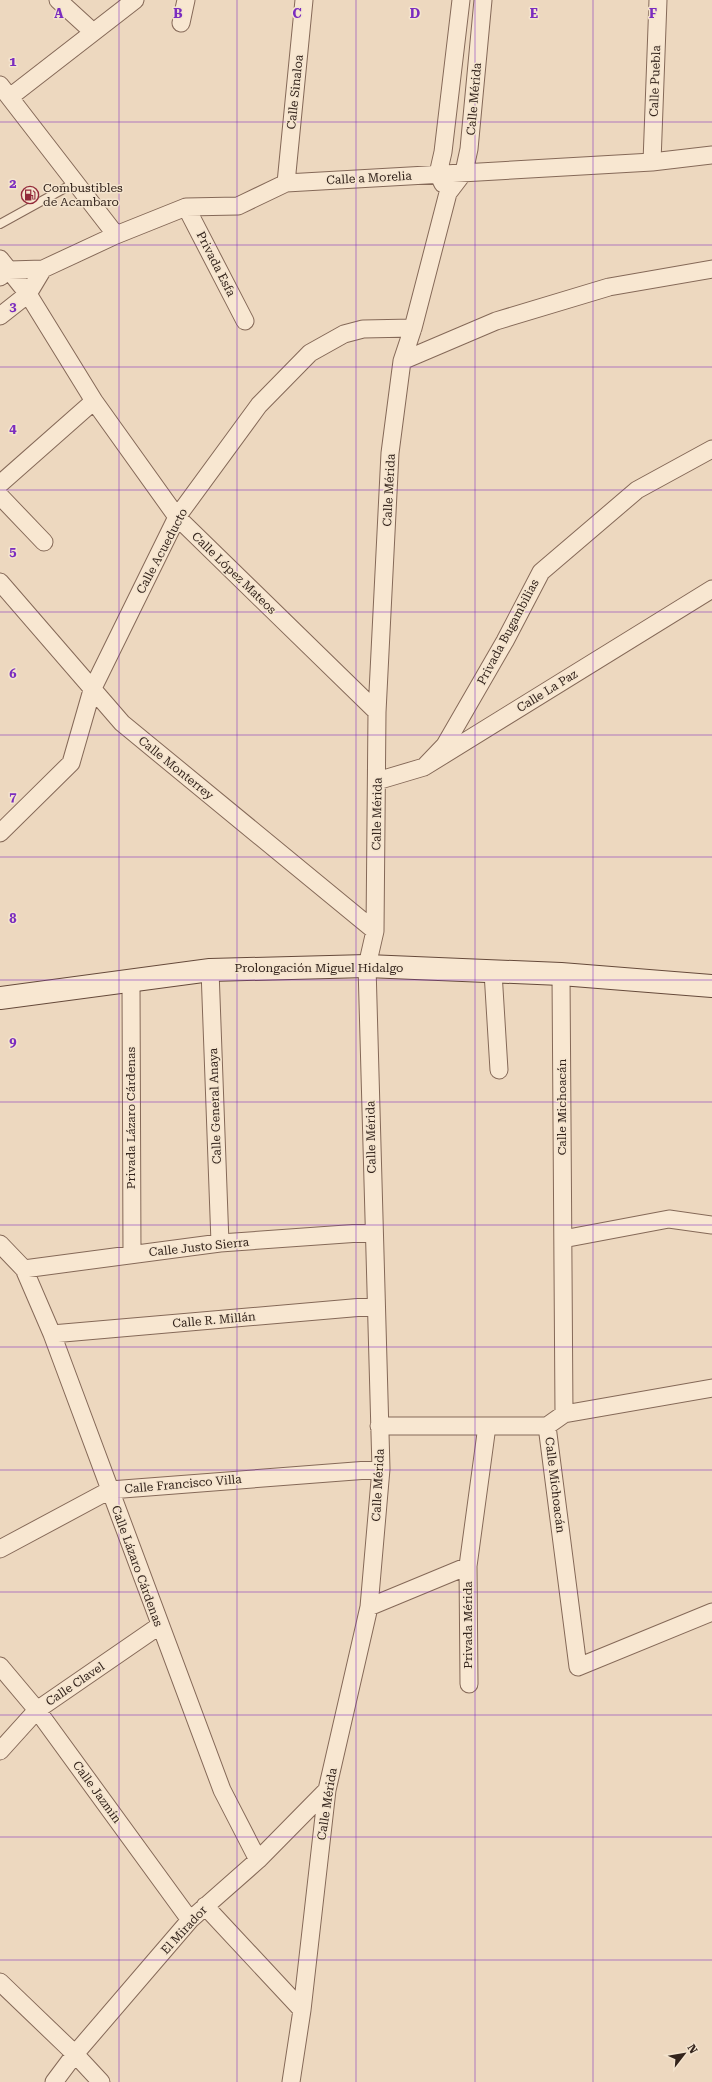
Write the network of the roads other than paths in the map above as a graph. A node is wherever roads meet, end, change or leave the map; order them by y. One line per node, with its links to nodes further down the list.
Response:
1 (58, 0): 9 (street)
2 (135, 0): 9 (street)
3 (186, 0): 8 (street)
4 (304, 0): 18 (street, Calle Sinaloa)
5 (461, 0): 10 (street, Calle Mérida)
6 (483, 0): 11 (street, Calle Mérida)
7 (658, 0): 14 (street, Calle Puebla)
8 (181, 23)
9 (93, 32): 12 (street)
10 (456, 46): 11 (street); 16 (street, Calle Mérida)
11 (478, 48): 15 (street, Calle Mérida)
12 (5, 91): 17 (street)
13 (712, 155): 14 (street, Calle a Morelia)
14 (652, 162): 15 (street, Calle a Morelia)
15 (464, 172): 16 (street, Calle a Morelia); 19 (street, Calle Mérida)
16 (438, 174): 18 (street, Calle a Morelia); 19 (street)
17 (76, 182): 21 (lane); 22 (street)
18 (286, 183): 20 (street, Calle a Morelia)
19 (448, 193): 29 (street, Calle Mérida)
20 (186, 207): 22 (street, Calle a Morelia); 28 (street, Privada Esfa)
21 (0, 224)
22 (116, 235): 24 (street, Calle a Morelia)
23 (3, 269): 24 (street, Calle a Morelia); 26 (street, Calle López Mateos)
24 (43, 269): 26 (street)
25 (712, 269): 30 (street)
26 (28, 294): 27 (street); 31 (street, Calle López Mateos)
27 (0, 316)
28 (245, 321)
29 (412, 328): 30 (street, Calle Mérida); 35 (street, Calle Acueducto)
30 (402, 361): 40 (street, Calle Mérida)
31 (94, 400): 33 (street); 35 (street, Calle López Mateos)
32 (712, 449): 41 (street, Privada Bugambilias)
33 (0, 484)
34 (0, 496): 36 (street)
35 (177, 518): 39 (street, Calle Acueducto); 40 (street, Calle López Mateos)
36 (44, 542)
37 (0, 582): 39 (street, Calle Monterrey)
38 (712, 589): 41 (street, Calle La Paz)
39 (92, 690): 43 (street, Calle Acueducto); 44 (street, Calle Monterrey)
40 (377, 712): 42 (street, Calle Mérida)
41 (424, 767): 42 (street, Calle La Paz)
42 (377, 780): 44 (street, Calle Mérida)
43 (0, 833)
44 (375, 931): 45 (street, Calle Mérida)
45 (367, 966): 46 (street, Prolongación Miguel Hidalgo); 47 (street, Prolongación Miguel Hidalgo); 54 (street, Calle Mérida)
46 (210, 970): 49 (street, Prolongación Miguel Hidalgo); 56 (street, Calle General Anaya)
47 (492, 972): 48 (street, Prolongación Miguel Hidalgo); 52 (street)
48 (561, 974): 50 (street, Prolongación Miguel Hidalgo); 55 (street, Calle Michoacán)
49 (131, 981): 51 (street, Prolongación Miguel Hidalgo); 58 (street, Privada Lázaro Cárdenas)
50 (712, 986)
51 (0, 998)
52 (500, 1070)
53 (712, 1226): 55 (street)
54 (374, 1232): 56 (street, Calle Justo Sierra); 60 (street, Calle Mérida)
55 (563, 1239): 63 (street, Calle Michoacán)
56 (220, 1243): 58 (street, Calle Justo Sierra)
57 (0, 1244): 59 (street)
58 (132, 1254): 59 (street, Calle Justo Sierra)
59 (24, 1269): 61 (street, Calle Lázaro Cárdenas)
60 (375, 1306): 61 (street, Calle R. Millán); 64 (street, Calle Mérida)
61 (52, 1334): 68 (street, Calle Lázaro Cárdenas)
62 (712, 1388): 63 (street)
63 (564, 1414): 66 (street, Calle Michoacán)
64 (379, 1426): 65 (street); 67 (street, Calle Mérida)
65 (487, 1426): 66 (street); 70 (street, Privada Mérida)
66 (547, 1426): 72 (street, Calle Michoacán)
67 (381, 1469): 68 (street, Calle Francisco Villa); 71 (street, Calle Mérida)
68 (110, 1490): 69 (street, Calle Francisco Villa); 73 (street, Calle Lázaro Cárdenas)
69 (0, 1549)
70 (468, 1566): 71 (street); 75 (street, Privada Mérida)
71 (369, 1607): 78 (street, Calle Mérida)
72 (712, 1612)
73 (159, 1626): 76 (street, Calle Clavel); 79 (street, Calle Lázaro Cárdenas)
74 (0, 1666): 76 (street, Calle Jazmín)
75 (469, 1684)
76 (37, 1710): 77 (street, Calle Clavel); 81 (street, Calle Jazmín)
77 (0, 1751)
78 (327, 1790): 79 (street, El Mirador); 83 (street, Calle Mérida)
79 (258, 1860): 80 (street, El Mirador)
80 (205, 1906): 81 (street, El Mirador); 83 (street)
81 (190, 1920): 84 (street, El Mirador)
82 (0, 1982): 84 (street)
83 (302, 2010): 87 (street, Calle Mérida)
84 (75, 2054): 85 (street, El Mirador); 86 (street)
85 (54, 2082)
86 (101, 2082)
87 (291, 2082)

